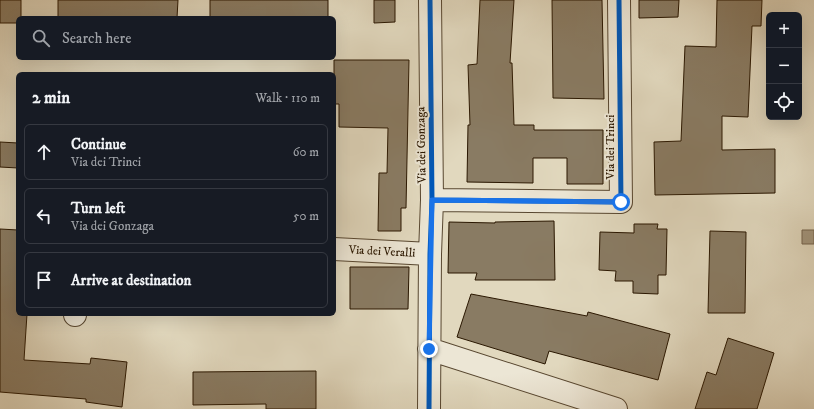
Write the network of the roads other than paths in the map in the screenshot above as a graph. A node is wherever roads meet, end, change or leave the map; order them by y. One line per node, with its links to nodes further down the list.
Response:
1 (430, 0): 3 (street, Via dei Gonzaga)
2 (619, 0): 3 (street, Via dei Trinci)
3 (432, 200): 5 (street, Via dei Gonzaga)
4 (336, 249): 5 (street, Via dei Veralli)
5 (430, 254): 6 (street, Via dei Gonzaga)
6 (429, 349): 7 (street, Via dei Gonzaga); 8 (street)
7 (429, 409)
8 (616, 409)

